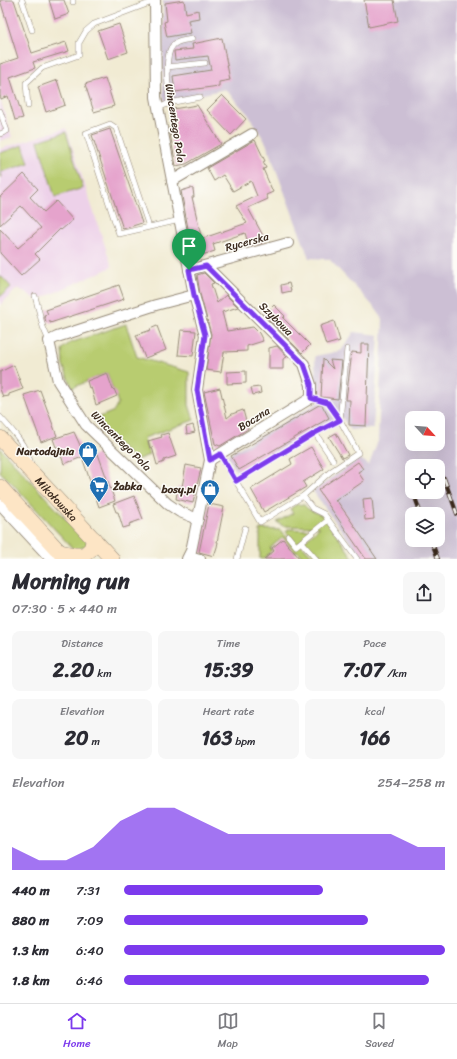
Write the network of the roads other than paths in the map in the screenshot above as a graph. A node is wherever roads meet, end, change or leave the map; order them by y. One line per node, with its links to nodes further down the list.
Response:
1 (22, 0): 3 (lane)
2 (155, 0): 9 (lane); 10 (street, Wincentego Pola)
3 (32, 30)
4 (192, 38): 6 (lane)
5 (206, 63): 6 (lane)
6 (167, 67): 8 (lane)
7 (200, 97): 8 (lane)
8 (169, 103): 10 (lane)
9 (28, 106)
10 (159, 108): 14 (street, Wincentego Pola)
11 (0, 111): 12 (lane)
12 (0, 134)
13 (252, 134): 14 (street)
14 (172, 180): 15 (street, Wincentego Pola)
15 (180, 220): 16 (lane); 19 (street, Wincentego Pola)
16 (149, 227): 16 (lane)
17 (288, 243): 18 (street, Rycerska)
18 (206, 266): 19 (street, Rycerska); 24 (street, Szybowa)
19 (189, 270): 20 (street, Wincentego Pola)
20 (194, 295): 22 (street); 30 (street, Wincentego Pola)
21 (35, 296): 22 (lane)
22 (50, 341): 37 (street, Wincentego Pola)
23 (347, 349): 26 (lane)
24 (311, 398): 26 (lane); 29 (street, Boczna)
25 (0, 417): 32 (lane)
26 (340, 420): 27 (lane); 35 (lane)
27 (315, 433): 31 (lane); 33 (lane)
28 (0, 438): 32 (main road, Mikołowska)
29 (220, 454): 30 (street, Boczna); 33 (lane)
30 (210, 460): 37 (street, Wincentego Pola)
31 (333, 460)
32 (34, 475): 41 (main road, Mikołowska)
33 (236, 481): 35 (lane)
34 (0, 487): 43 (main road)
35 (303, 496): 38 (lane)
36 (0, 504): 43 (street)
37 (198, 519): 44 (street, Wincentego Pola)
38 (328, 520): 42 (lane); 49 (lane)
39 (245, 528): 47 (lane)
40 (288, 536): 42 (lane)
41 (94, 539): 43 (main road); 45 (main road, Mikołowska)
42 (301, 542): 48 (lane)
43 (59, 557)
44 (188, 558): 46 (street, Wincentego Pola)
45 (112, 559)
46 (200, 559)
47 (237, 559)
48 (316, 559)
49 (357, 559)

